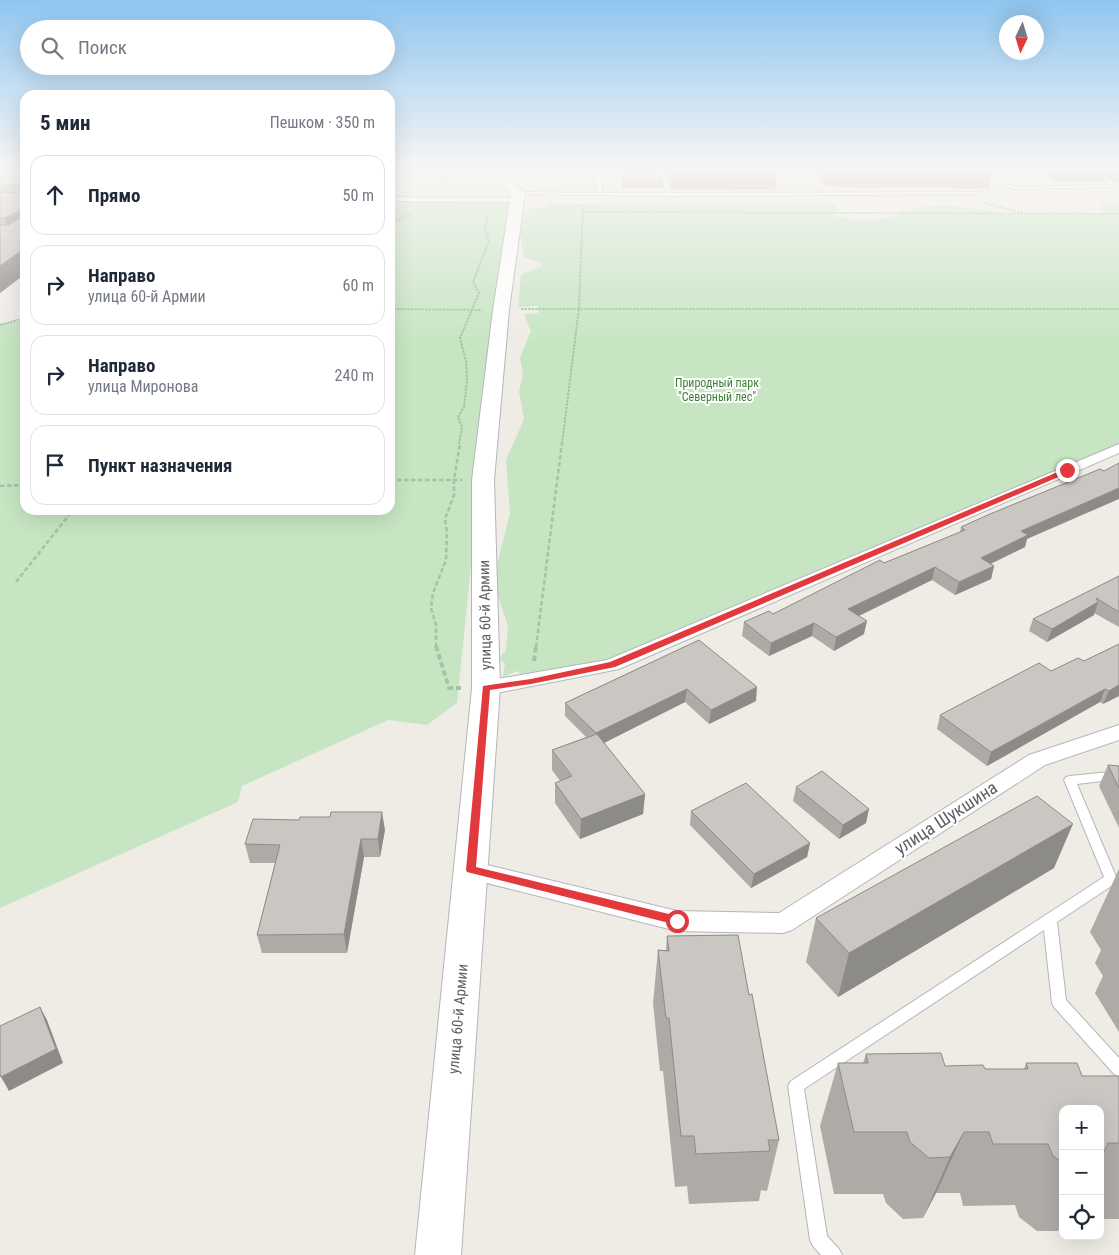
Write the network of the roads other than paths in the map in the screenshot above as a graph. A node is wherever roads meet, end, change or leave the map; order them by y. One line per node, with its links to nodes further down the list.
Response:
1 (514, 226): 3 (street, улица 60-й Армии)
2 (1119, 448): 3 (street)
3 (486, 688): 6 (street, улица 60-й Армии)
4 (1119, 732): 8 (street, улица Шукшина)
5 (1119, 774): 7 (lane)
6 (471, 870): 8 (street); 10 (street, улица 60-й Армии)
7 (1050, 919): 9 (lane); 11 (lane)
8 (783, 923)
9 (1119, 1069)
10 (438, 1255)
11 (833, 1255)

